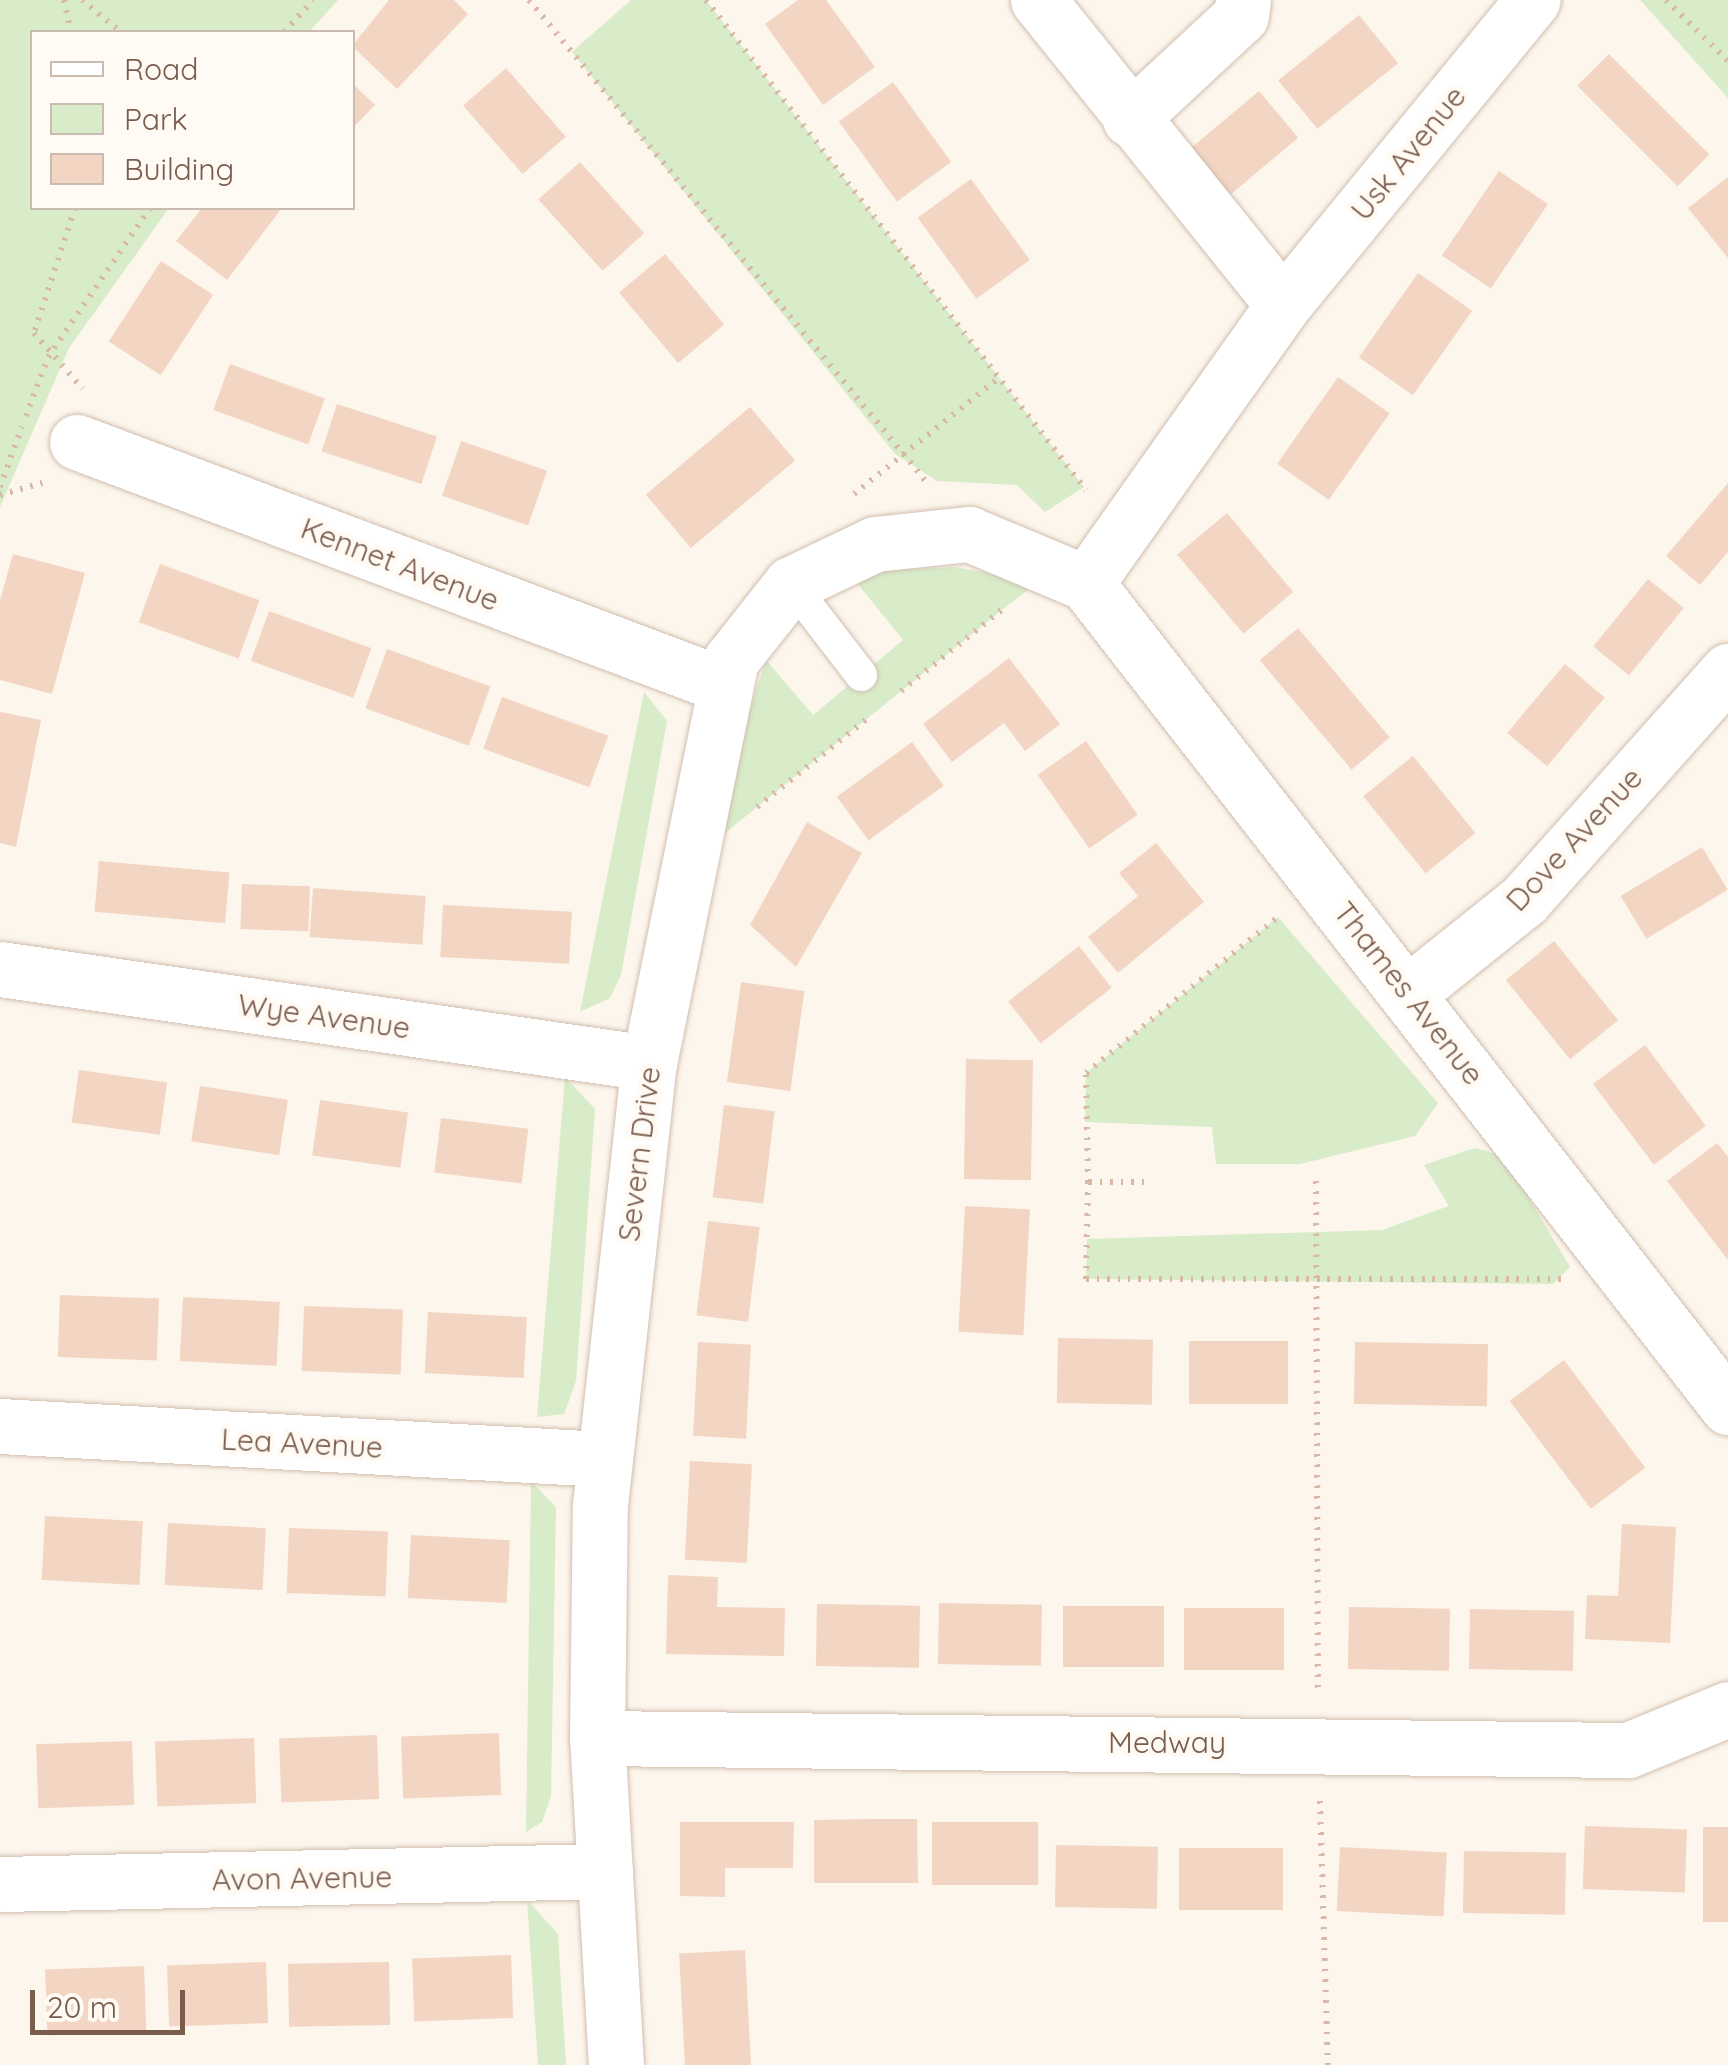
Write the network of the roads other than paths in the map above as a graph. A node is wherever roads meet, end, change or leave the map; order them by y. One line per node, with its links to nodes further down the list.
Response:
1 (1038, 0): 4 (street)
2 (1242, 0): 4 (street)
3 (1550, 5): 5 (street, Usk Avenue)
4 (1130, 119): 5 (street)
5 (1283, 306): 7 (street, Usk Avenue)
6 (78, 439): 11 (street, Kennet Avenue)
7 (1086, 583): 8 (street, Severn Drive); 13 (street, Thames Avenue)
8 (791, 584): 10 (lane); 11 (street, Severn Drive)
9 (1728, 671): 13 (street, Dove Avenue)
10 (861, 675)
11 (724, 685): 14 (street, Severn Drive)
12 (0, 969): 14 (street, Wye Avenue)
13 (1408, 993): 15 (street, Thames Avenue)
14 (649, 1062): 17 (street, Severn Drive)
15 (1728, 1406)
16 (0, 1426): 17 (street, Lea Avenue)
17 (604, 1459): 19 (street, Severn Drive)
18 (1728, 1709): 19 (street, Medway)
19 (597, 1738): 20 (street, Severn Drive)
20 (605, 1871): 21 (street, Avon Avenue); 22 (street, Severn Drive)
21 (0, 1884)
22 (616, 2065)

